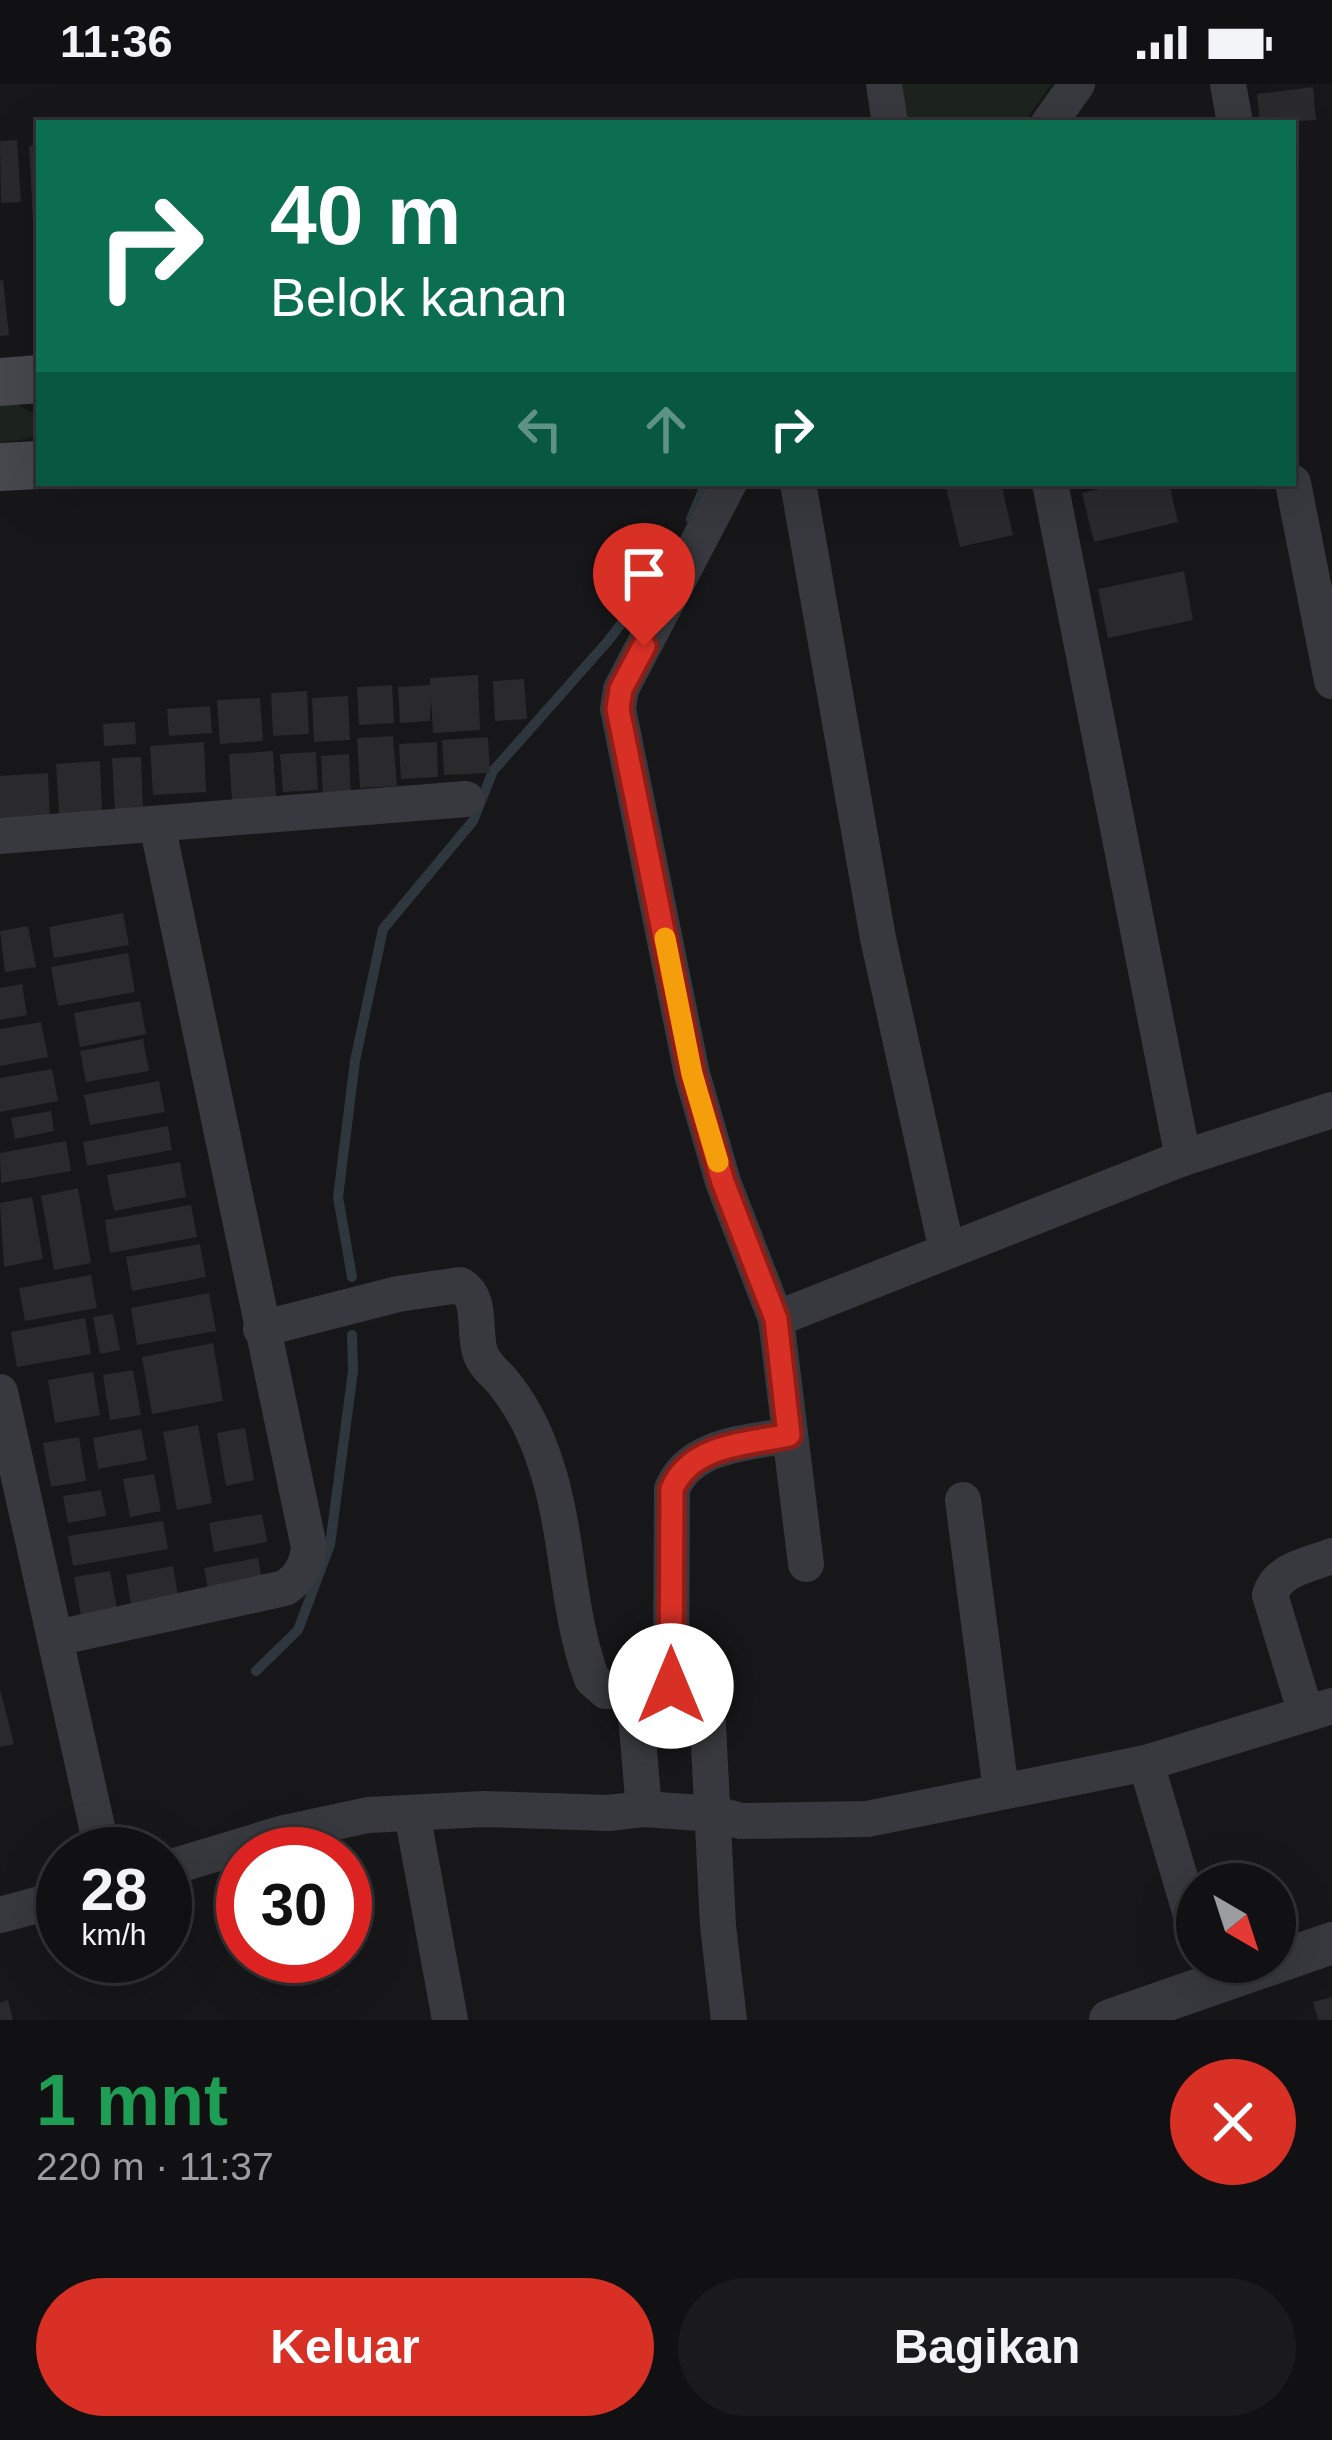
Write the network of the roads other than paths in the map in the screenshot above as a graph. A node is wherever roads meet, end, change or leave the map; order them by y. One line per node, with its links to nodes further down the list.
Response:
1 (884, 84): 4 (street)
2 (1077, 84): 5 (street)
3 (1228, 84): 6 (street)
4 (890, 120)
5 (1051, 120)
6 (1234, 120)
7 (36, 379): 8 (main road)
8 (0, 382)
9 (36, 465): 10 (main road)
10 (0, 467)
11 (727, 486): 22 (street)
12 (799, 486): 21 (street)
13 (1051, 486): 20 (street)
14 (1294, 486): 15 (street)
15 (1332, 681)
16 (466, 800): 17 (street)
17 (158, 824): 18 (street); 23 (street)
18 (0, 836)
19 (1332, 1109): 20 (street)
20 (1183, 1158): 21 (street)
21 (947, 1251): 22 (street)
22 (776, 1319): 25 (street)
23 (261, 1329): 29 (street); 31 (street)
24 (0, 1392): 29 (street)
25 (789, 1435): 28 (street); 30 (street)
26 (963, 1500): 34 (street)
27 (1332, 1556): 32 (street)
28 (806, 1564)
29 (56, 1638): 38 (street)
30 (671, 1686): 31 (street); 37 (street)
31 (634, 1692): 35 (street)
32 (1319, 1710): 33 (street)
33 (1146, 1763): 34 (street); 40 (street)
34 (1001, 1792): 37 (street)
35 (644, 1809): 36 (street); 37 (street)
36 (412, 1814): 39 (street); 46 (street)
37 (715, 1814): 47 (street)
38 (97, 1827)
39 (192, 1862)
40 (1176, 1864)
41 (36, 1905): 42 (street)
42 (0, 1915)
43 (1332, 1943): 44 (street)
44 (1296, 1952)
45 (1190, 1983): 48 (street)
46 (450, 2020)
47 (729, 2020)
48 (1110, 2020)

